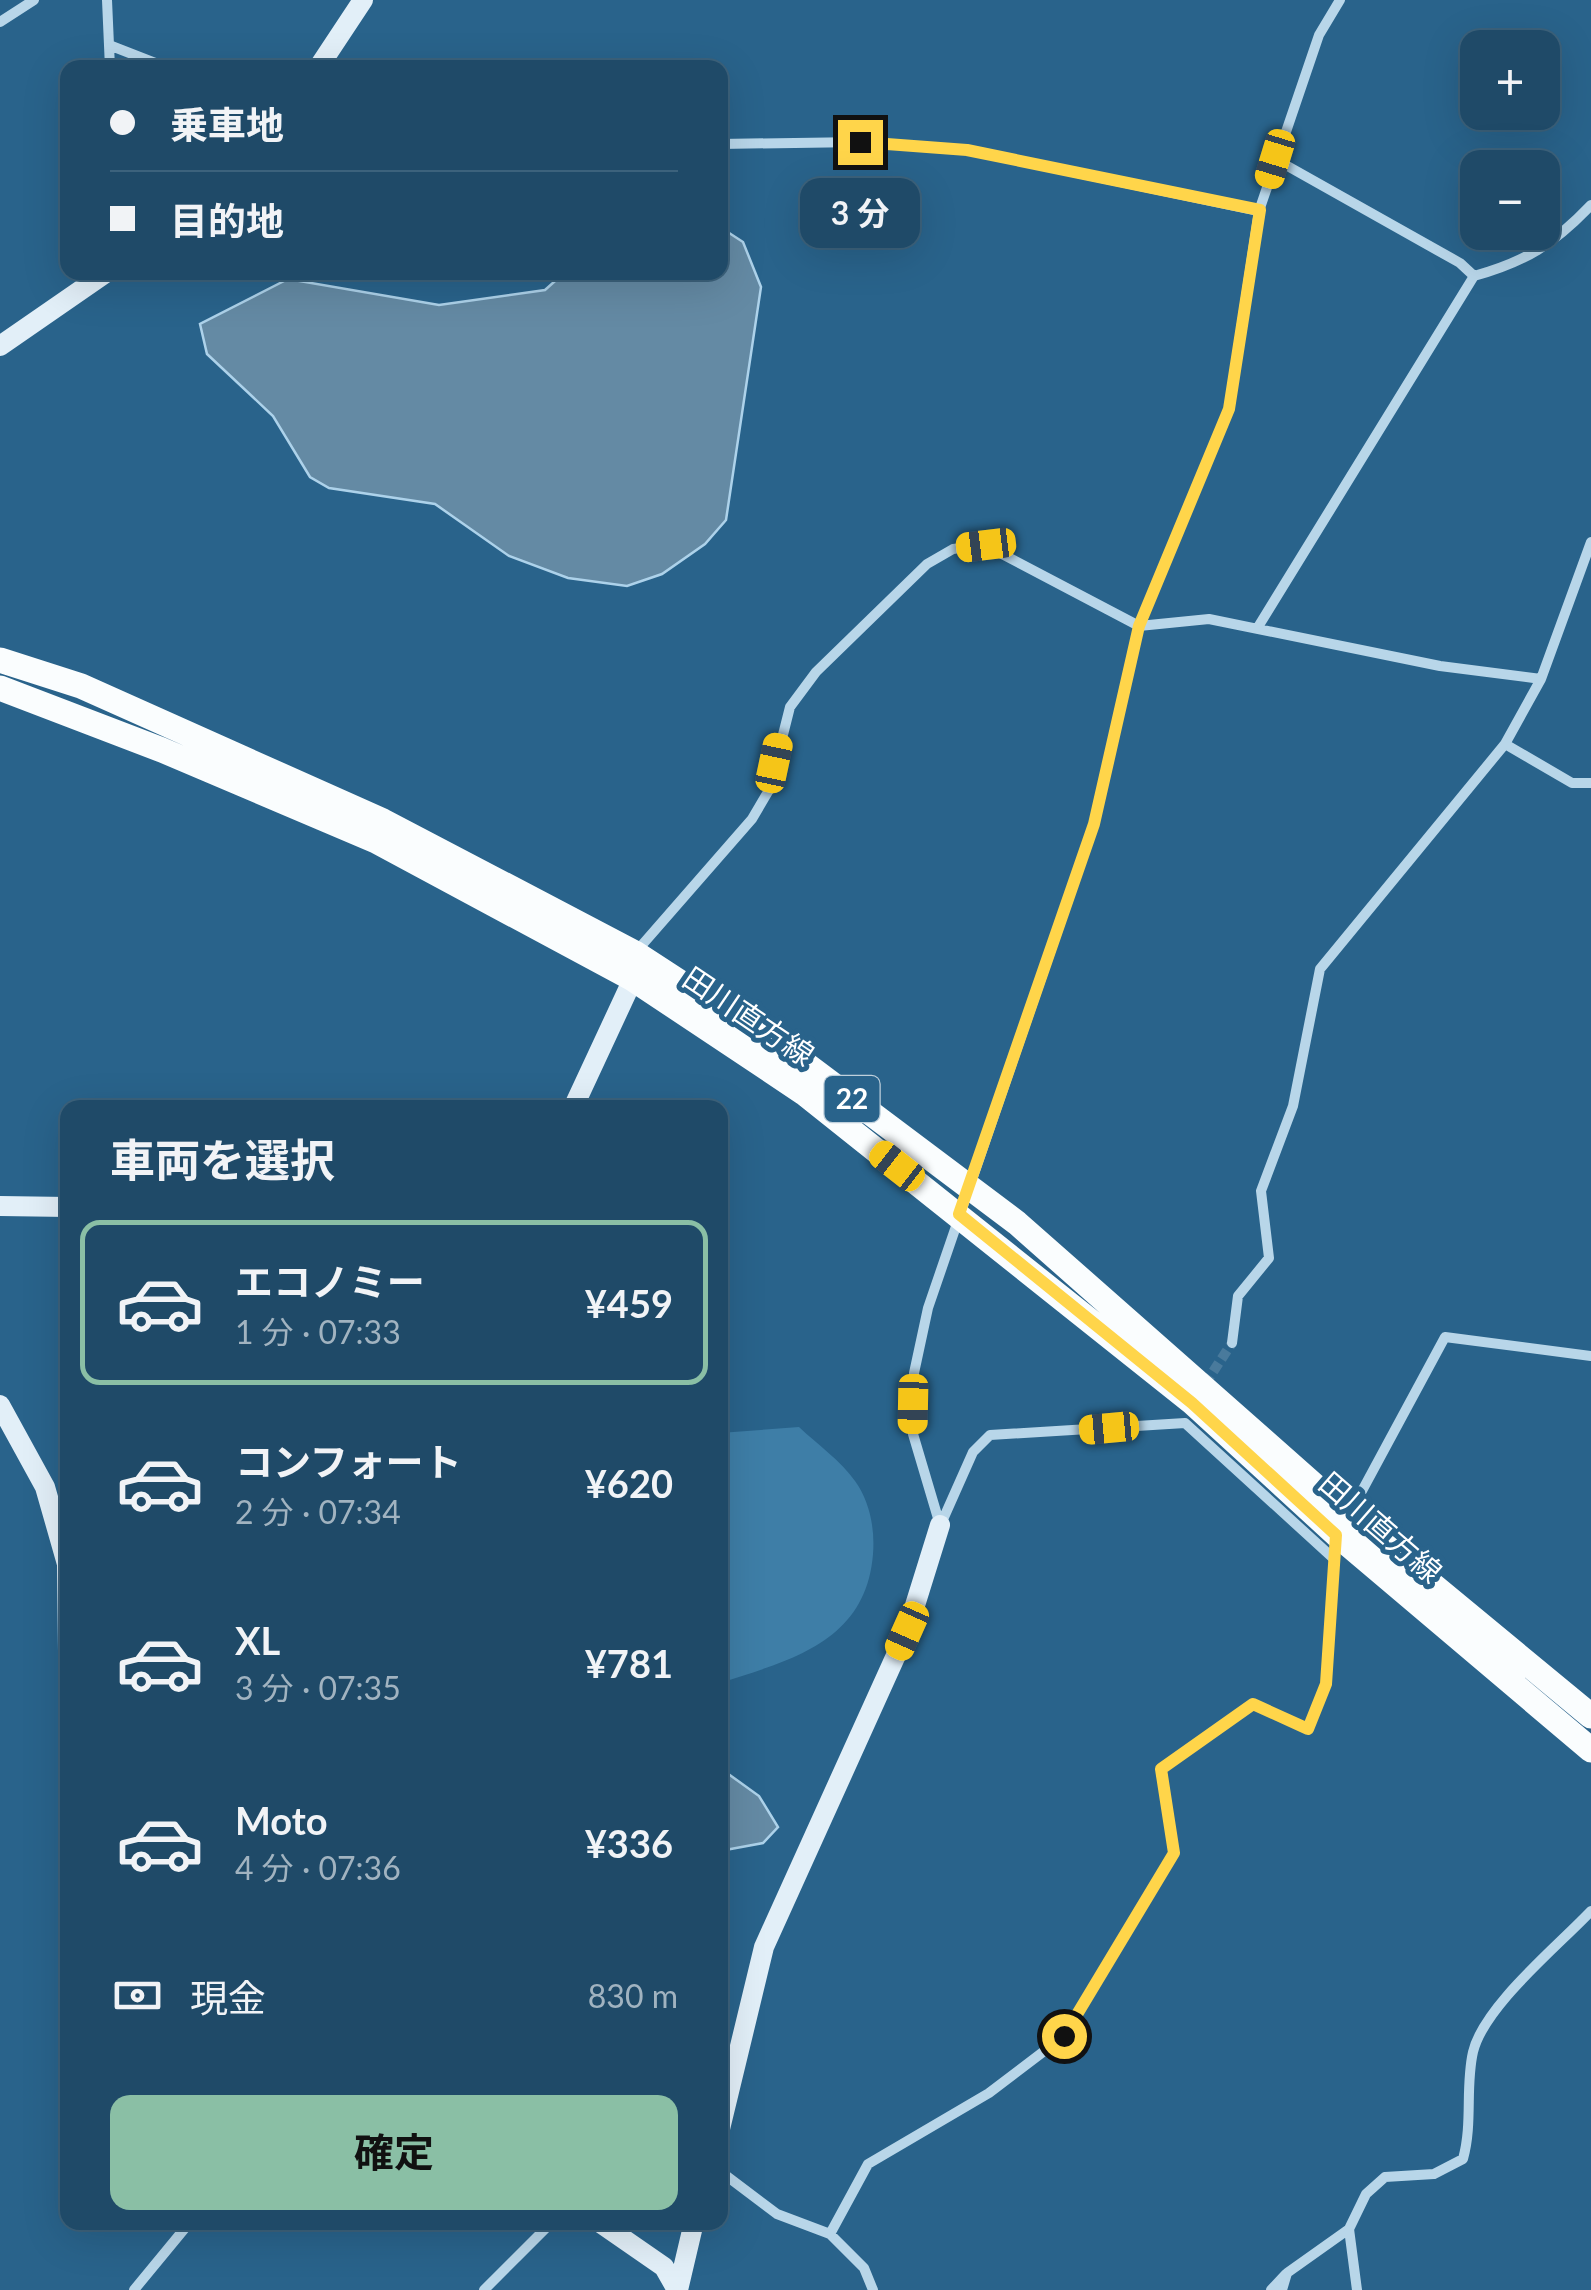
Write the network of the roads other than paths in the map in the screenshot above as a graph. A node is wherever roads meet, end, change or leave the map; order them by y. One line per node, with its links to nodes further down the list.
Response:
1 (34, 0): 5 (street)
2 (107, 0): 6 (street)
3 (362, 0): 9 (street)
4 (1340, 0): 11 (street)
5 (0, 22)
6 (109, 45): 7 (street); 8 (street)
7 (110, 60)
8 (147, 60)
9 (323, 60)
10 (728, 144): 13 (street)
11 (1275, 159): 13 (street); 14 (street)
12 (1591, 205): 14 (street)
13 (1260, 210): 18 (street)
14 (1474, 276): 19 (street)
15 (95, 280): 16 (street)
16 (0, 346)
17 (1591, 542): 21 (street)
18 (1139, 626): 19 (street); 25 (street); 27 (street)
19 (1258, 627): 21 (street)
20 (0, 660): 25 (main road, 田川直方線 / 22)
21 (1541, 679): 23 (street)
22 (0, 688): 25 (main road, 田川直方線 / 22)
23 (1505, 744): 24 (street); 31 (street)
24 (1591, 783)
25 (634, 966): 26 (street); 27 (main road, 田川直方線 / 22); 30 (main road, 田川直方線 / 22)
26 (576, 1100)
27 (968, 1185): 30 (street); 36 (main road, 田川直方線 / 22)
28 (0, 1206): 29 (street)
29 (60, 1207)
30 (959, 1214): 34 (main road, 田川直方線 / 22); 35 (street)
31 (1232, 1343)
32 (1591, 1356): 36 (street)
33 (0, 1405): 37 (street)
34 (1188, 1413): 35 (street); 36 (main road, 田川直方線 / 22)
35 (940, 1525): 41 (street)
36 (1339, 1536): 38 (main road, 田川直方線 / 22); 39 (main road, 田川直方線 / 22); 48 (street)
37 (60, 1541)
38 (1591, 1716)
39 (1591, 1750)
40 (1591, 1911): 43 (street)
41 (728, 2096)
42 (728, 2177): 48 (street)
43 (1350, 2228): 49 (street); 56 (street)
44 (183, 2230): 50 (street)
45 (544, 2230): 51 (street)
46 (610, 2230): 52 (street)
47 (692, 2230): 52 (street)
48 (830, 2234): 53 (street)
49 (1286, 2273): 54 (street); 55 (street)
50 (134, 2290)
51 (484, 2290)
52 (678, 2290)
53 (873, 2290)
54 (1272, 2290)
55 (1282, 2290)
56 (1357, 2290)

